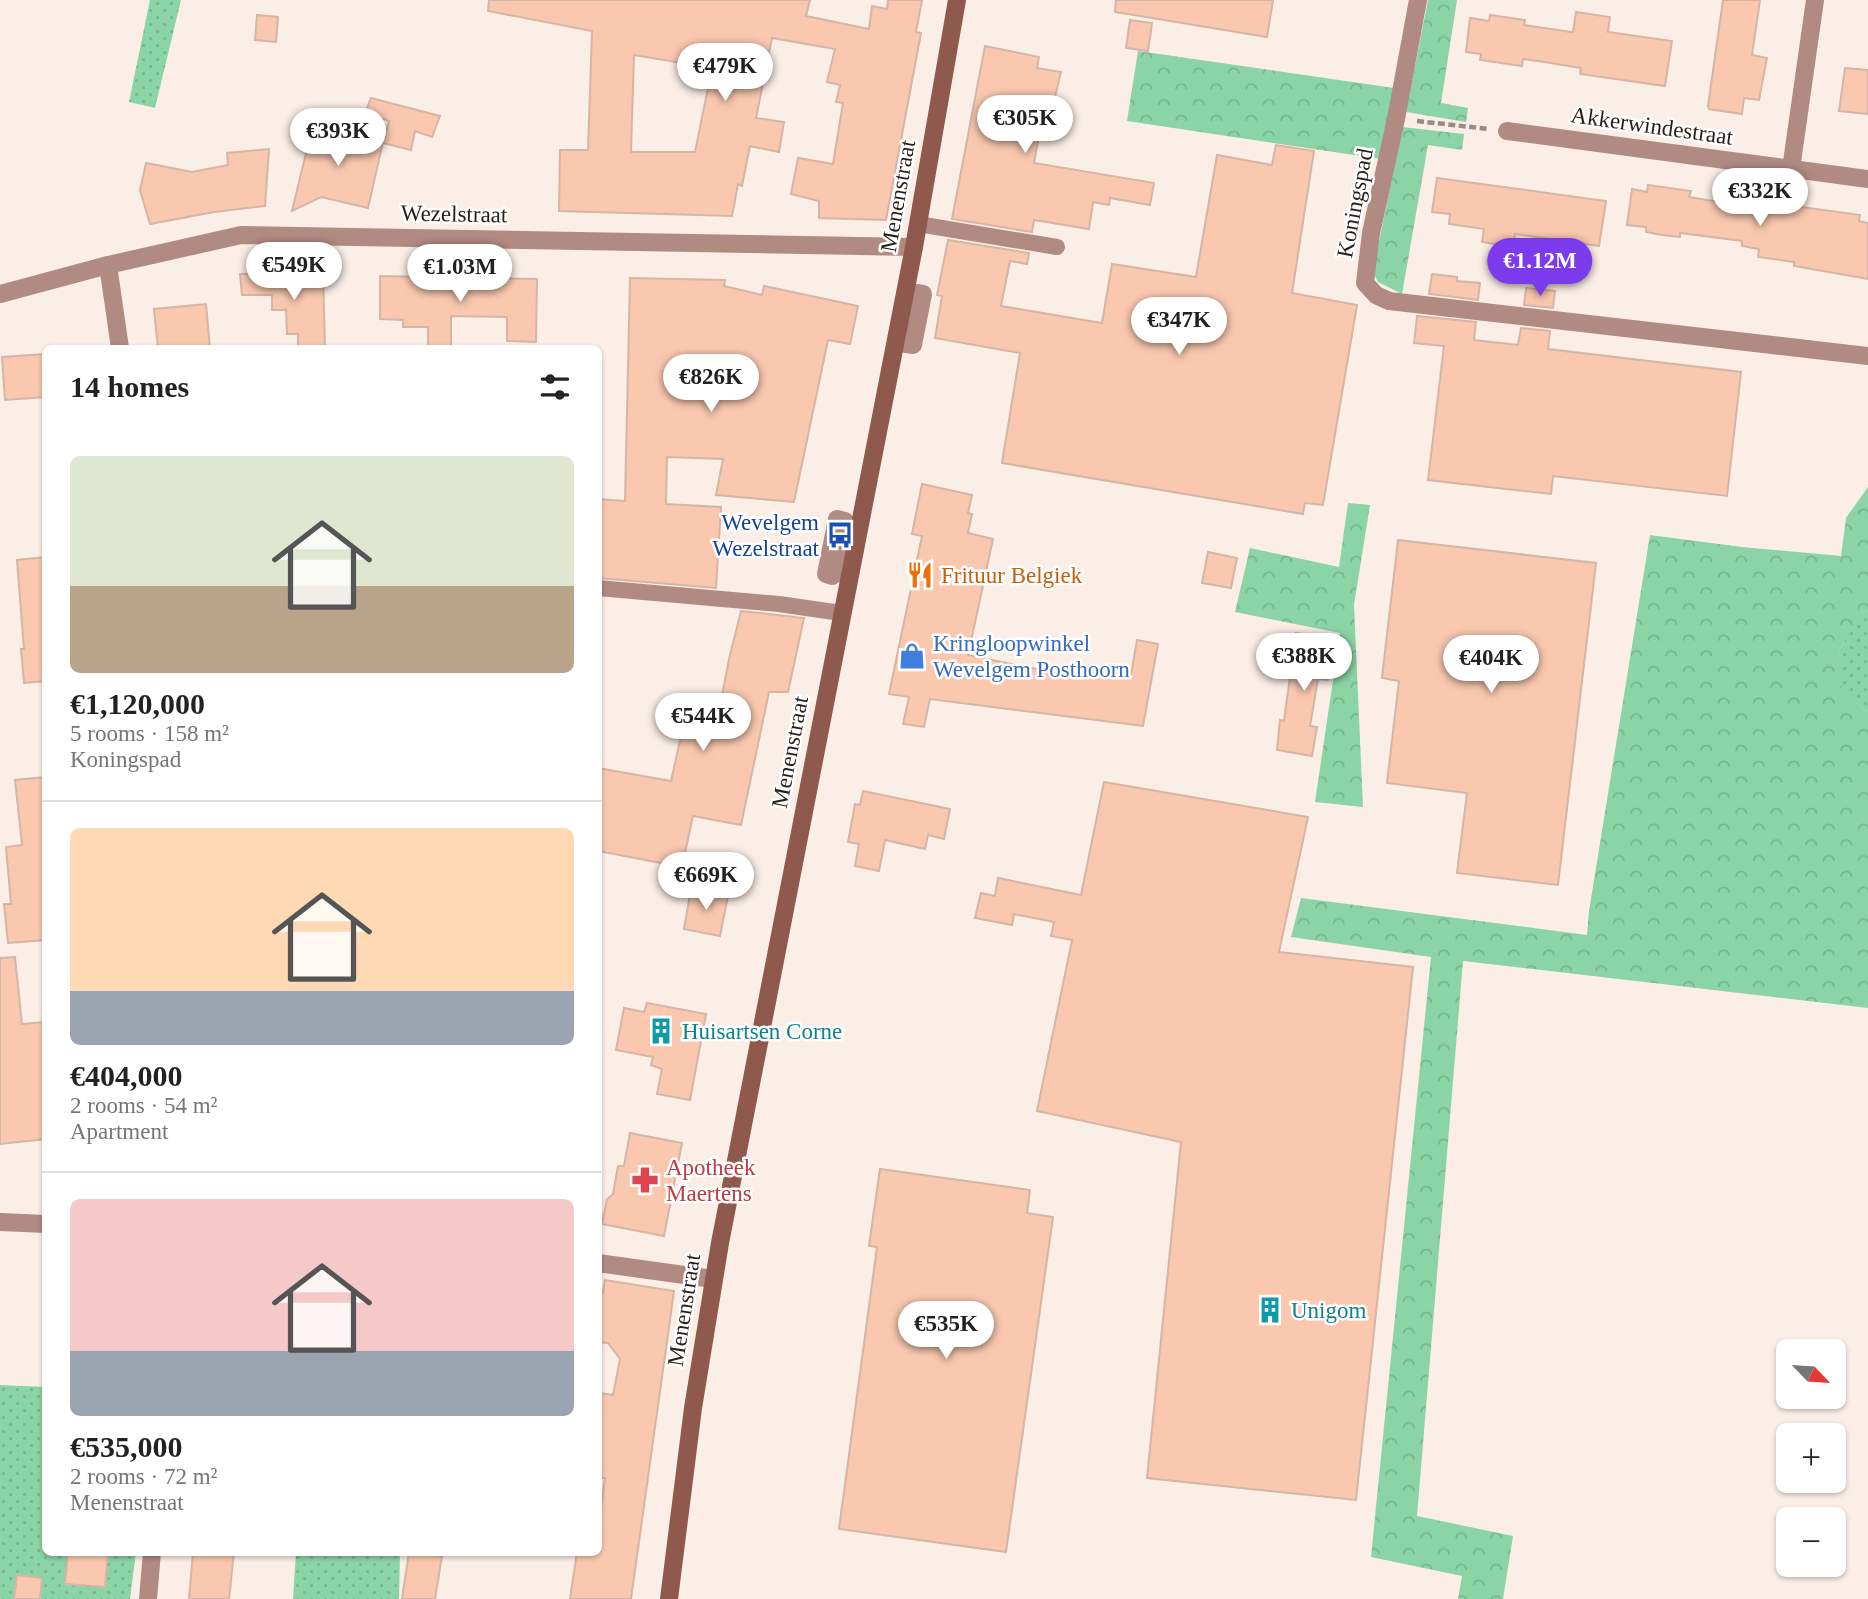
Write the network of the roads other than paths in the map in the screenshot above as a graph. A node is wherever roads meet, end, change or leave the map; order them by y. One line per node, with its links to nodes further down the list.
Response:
1 (957, 0): 7 (main road, Menenstraat)
2 (1418, 0): 13 (street, Koningspad)
3 (1815, 0): 5 (street)
4 (1507, 131): 5 (street, Akkerwindestraat)
5 (1791, 169): 6 (street, Akkerwindestraat)
6 (1868, 179)
7 (918, 224): 8 (main road, Menenstraat); 9 (lane)
8 (914, 247): 10 (street, Wezelstraat); 15 (main road, Menenstraat)
9 (1057, 247)
10 (108, 265): 11 (street, Wezelstraat); 12 (street)
11 (0, 294)
12 (120, 345)
13 (1868, 356)
14 (602, 588): 15 (lane)
15 (841, 613): 19 (main road, Menenstraat)
16 (0, 1222): 17 (street)
17 (42, 1224)
18 (602, 1264): 19 (street)
19 (713, 1279): 22 (main road, Menenstraat)
20 (152, 1556): 21 (street)
21 (148, 1599)
22 (669, 1599)

